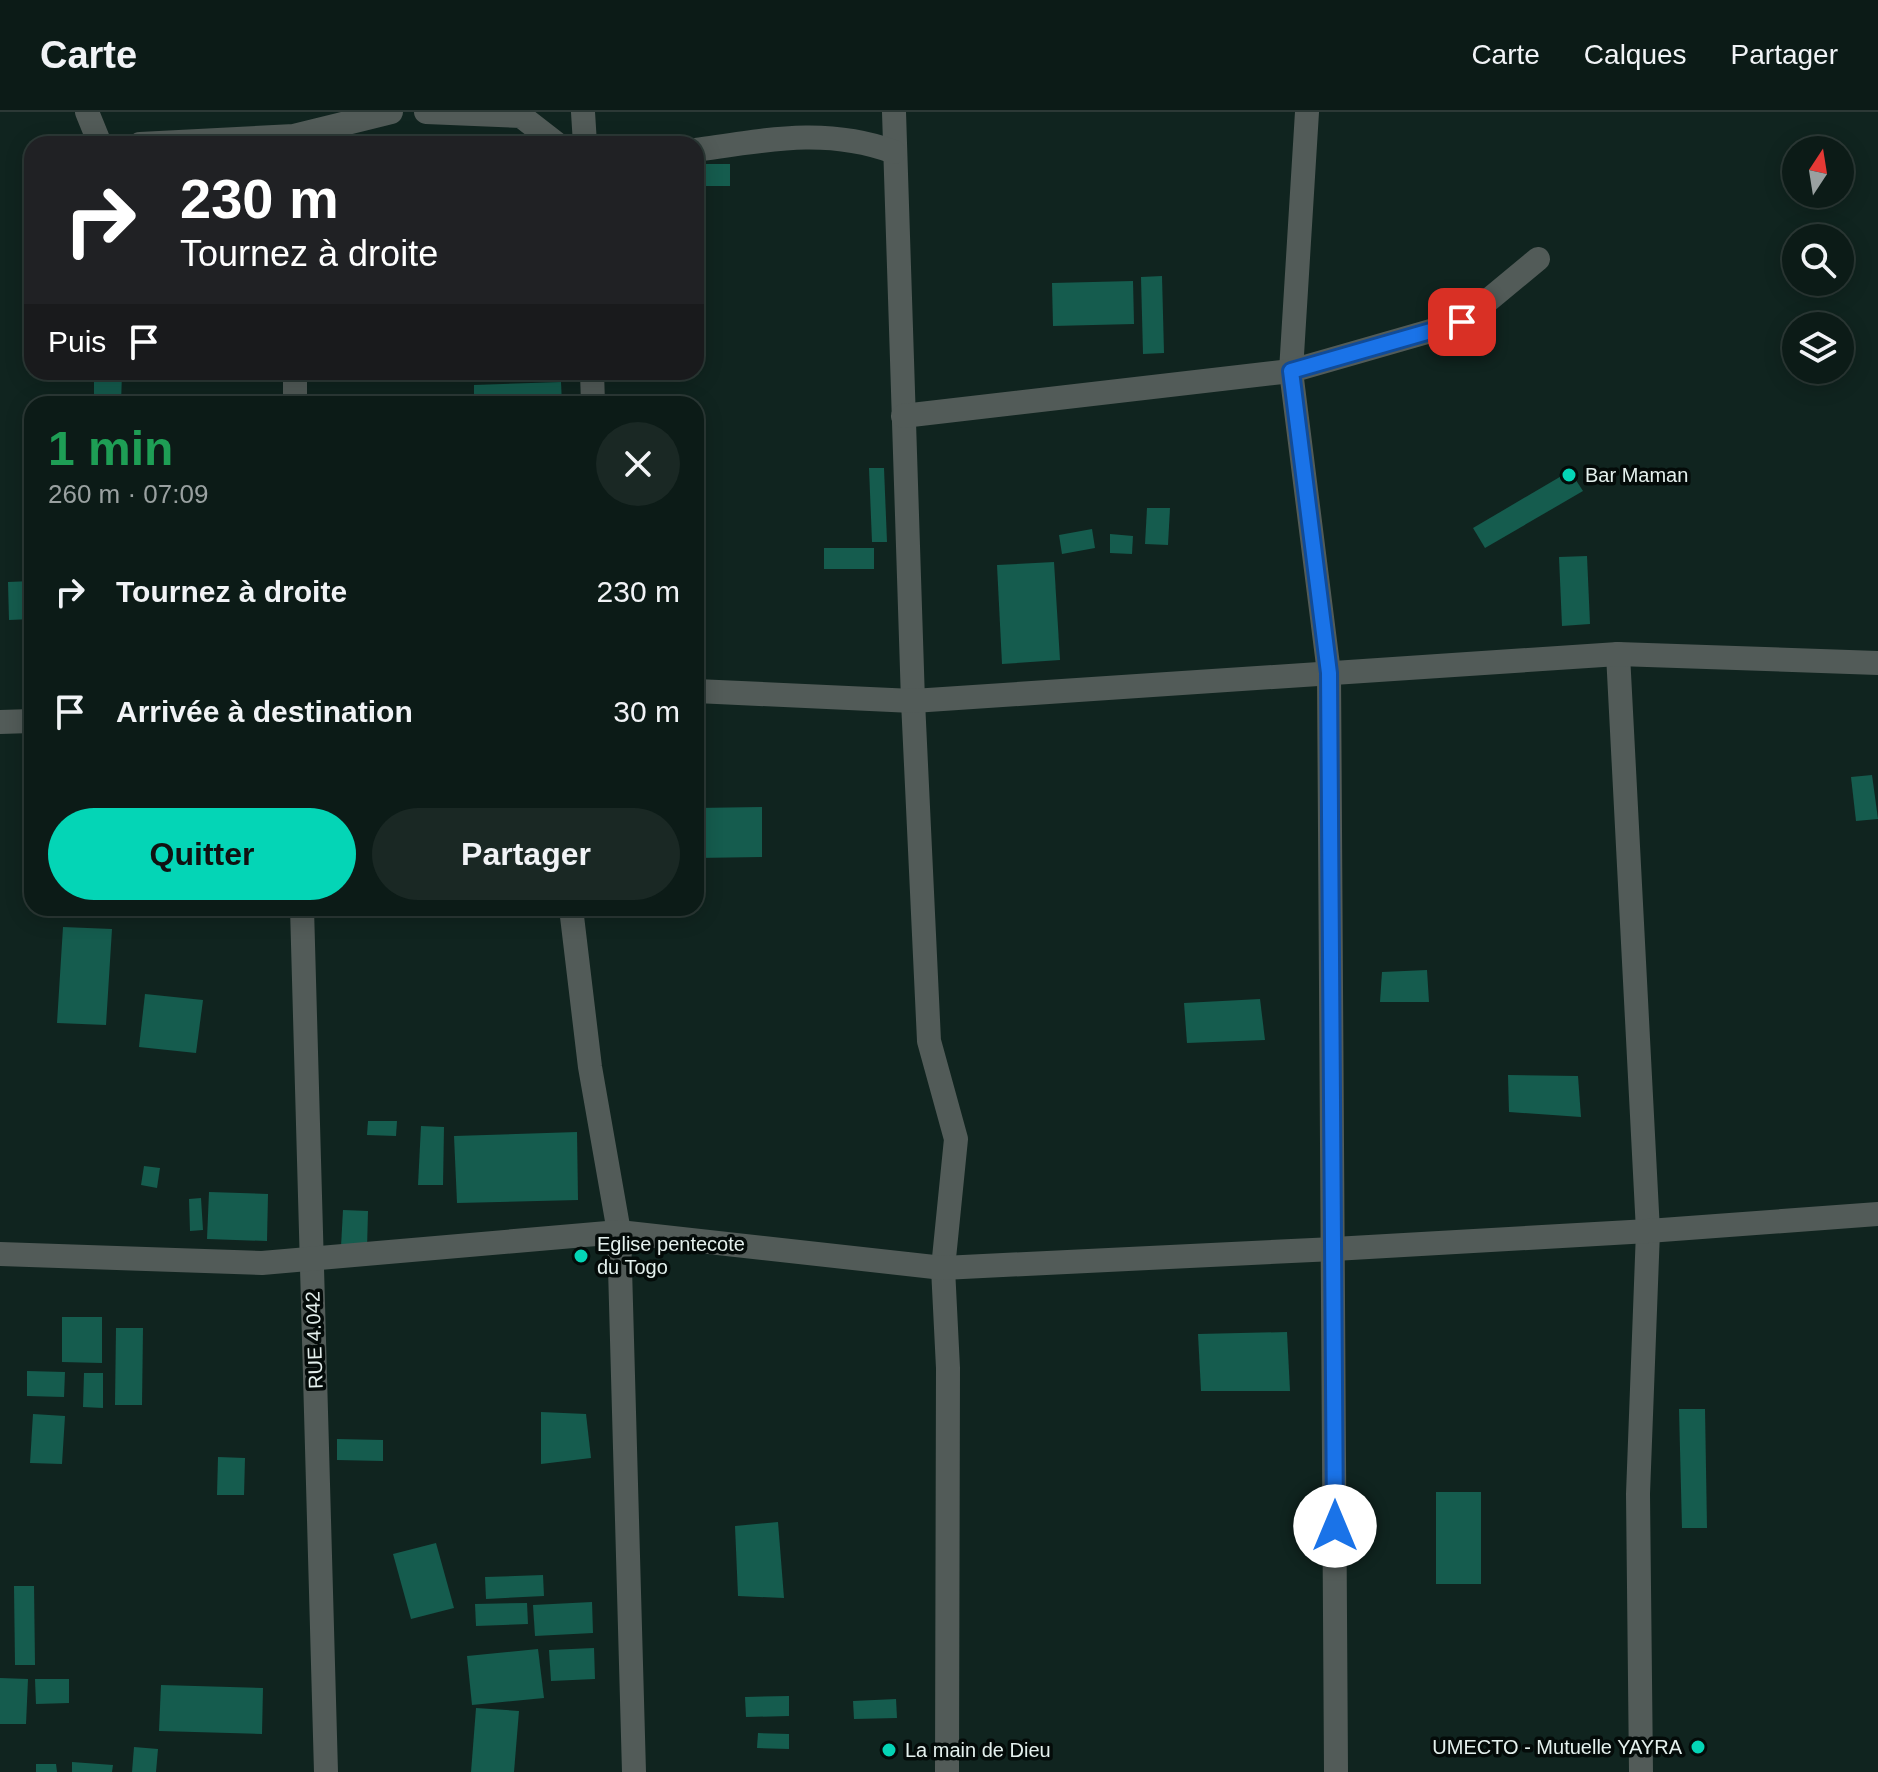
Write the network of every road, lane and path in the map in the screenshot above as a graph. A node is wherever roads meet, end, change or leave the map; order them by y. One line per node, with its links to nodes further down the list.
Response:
1 (87, 112): 8 (street)
2 (391, 112): 7 (street)
3 (426, 112): 10 (street)
4 (583, 112): 11 (street)
5 (894, 112): 13 (street)
6 (1307, 112): 15 (street)
7 (294, 131): 9 (street)
8 (97, 136)
9 (235, 136)
10 (547, 136)
11 (584, 136)
12 (704, 149): 13 (street)
13 (894, 152): 16 (street)
14 (1538, 259): 15 (street)
15 (1291, 371): 16 (street); 19 (street)
16 (903, 416): 21 (street)
17 (1618, 654): 18 (street); 19 (street); 27 (street)
18 (1878, 663)
19 (1329, 673): 21 (street); 29 (street)
20 (704, 691): 21 (street)
21 (913, 701): 32 (street)
22 (24, 721): 23 (street)
23 (0, 722)
24 (302, 916): 31 (street, RUE 4.042)
25 (572, 916): 28 (street)
26 (1878, 1214): 27 (street)
27 (1648, 1231): 29 (street); 37 (street)
28 (619, 1232): 31 (street); 32 (street); 34 (street)
29 (1334, 1249): 32 (street); 36 (street)
30 (0, 1254): 31 (street)
31 (312, 1259): 33 (street, RUE 4.042)
32 (943, 1268): 35 (street)
33 (326, 1772)
34 (634, 1772)
35 (947, 1772)
36 (1336, 1772)
37 (1641, 1772)

